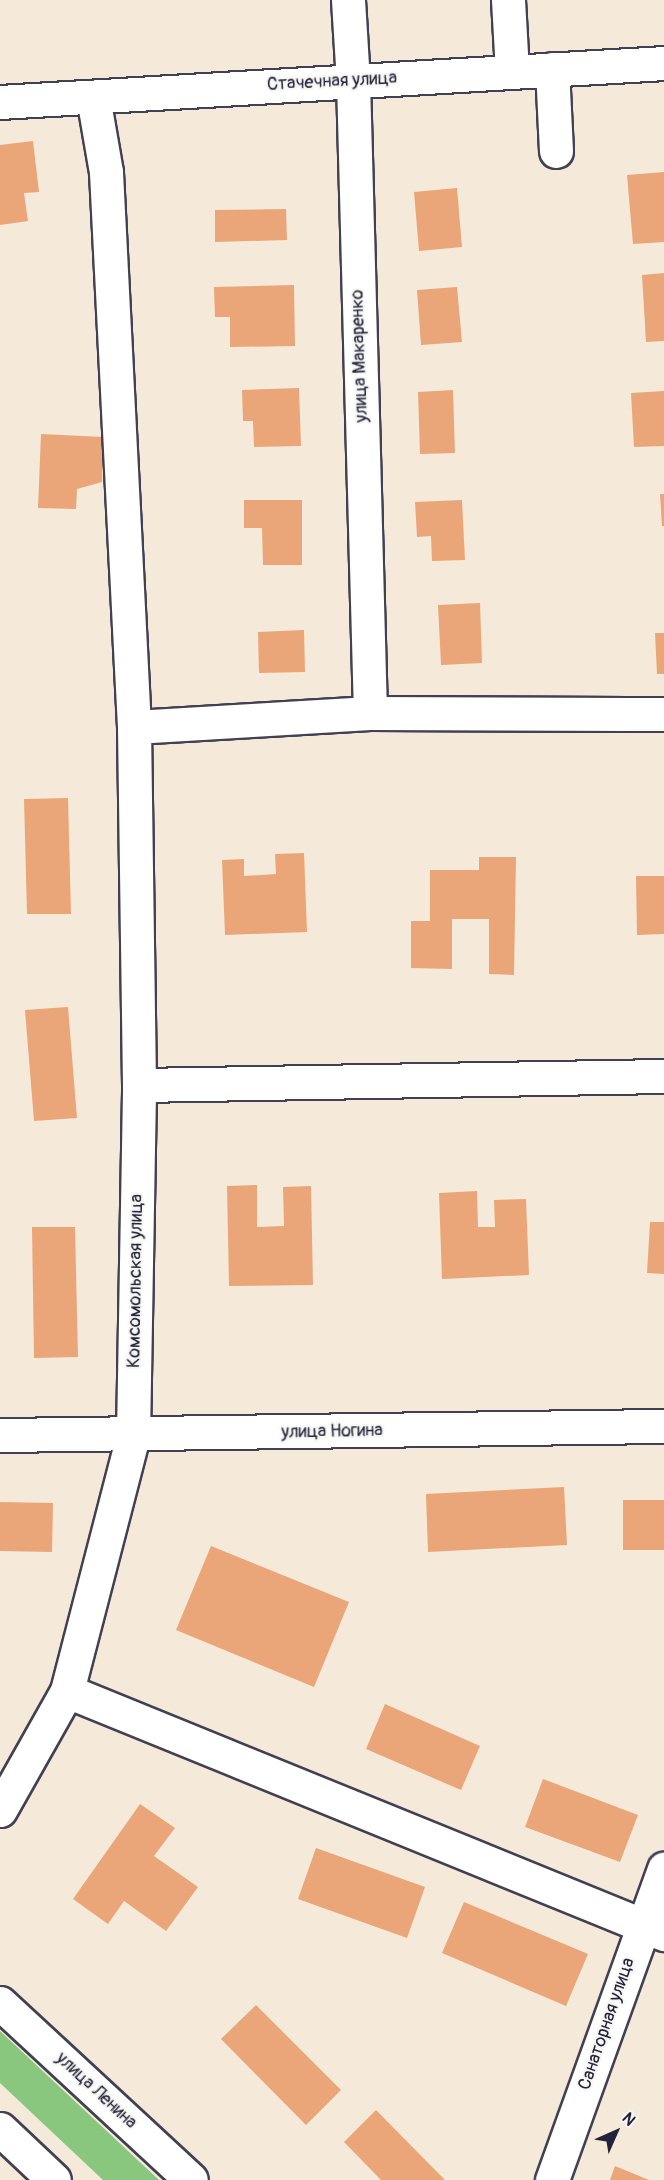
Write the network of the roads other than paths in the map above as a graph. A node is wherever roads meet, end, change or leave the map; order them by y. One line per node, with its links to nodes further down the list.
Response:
1 (348, 0): 6 (street, улица Макаренко)
2 (508, 0): 5 (street)
3 (664, 63): 4 (street, Стачечная улица)
4 (552, 69): 5 (street, Стачечная улица); 9 (street)
5 (512, 71): 6 (street, Стачечная улица)
6 (353, 81): 7 (street, Стачечная улица); 10 (street, улица Макаренко)
7 (93, 97): 8 (street, Стачечная улица); 12 (street, Комсомольская улица)
8 (0, 102)
9 (556, 151)
10 (370, 713): 11 (street); 12 (street)
11 (664, 714)
12 (134, 727): 14 (street, Комсомольская улица)
13 (664, 1076): 14 (street)
14 (139, 1084): 17 (street, Комсомольская улица)
15 (664, 1426): 17 (street, улица Ногина)
16 (0, 1435): 17 (street, улица Ногина)
17 (133, 1435): 18 (street, Комсомольская улица)
18 (67, 1690): 19 (street, Комсомольская улица); 21 (street)
19 (0, 1810)
20 (664, 1869): 21 (street, Санаторная улица)
21 (653, 1929): 26 (street, Санаторная улица)
22 (0, 2003): 25 (street, улица Ленина)
23 (0, 2129): 24 (street)
24 (54, 2180)
25 (191, 2180)
26 (552, 2180)

